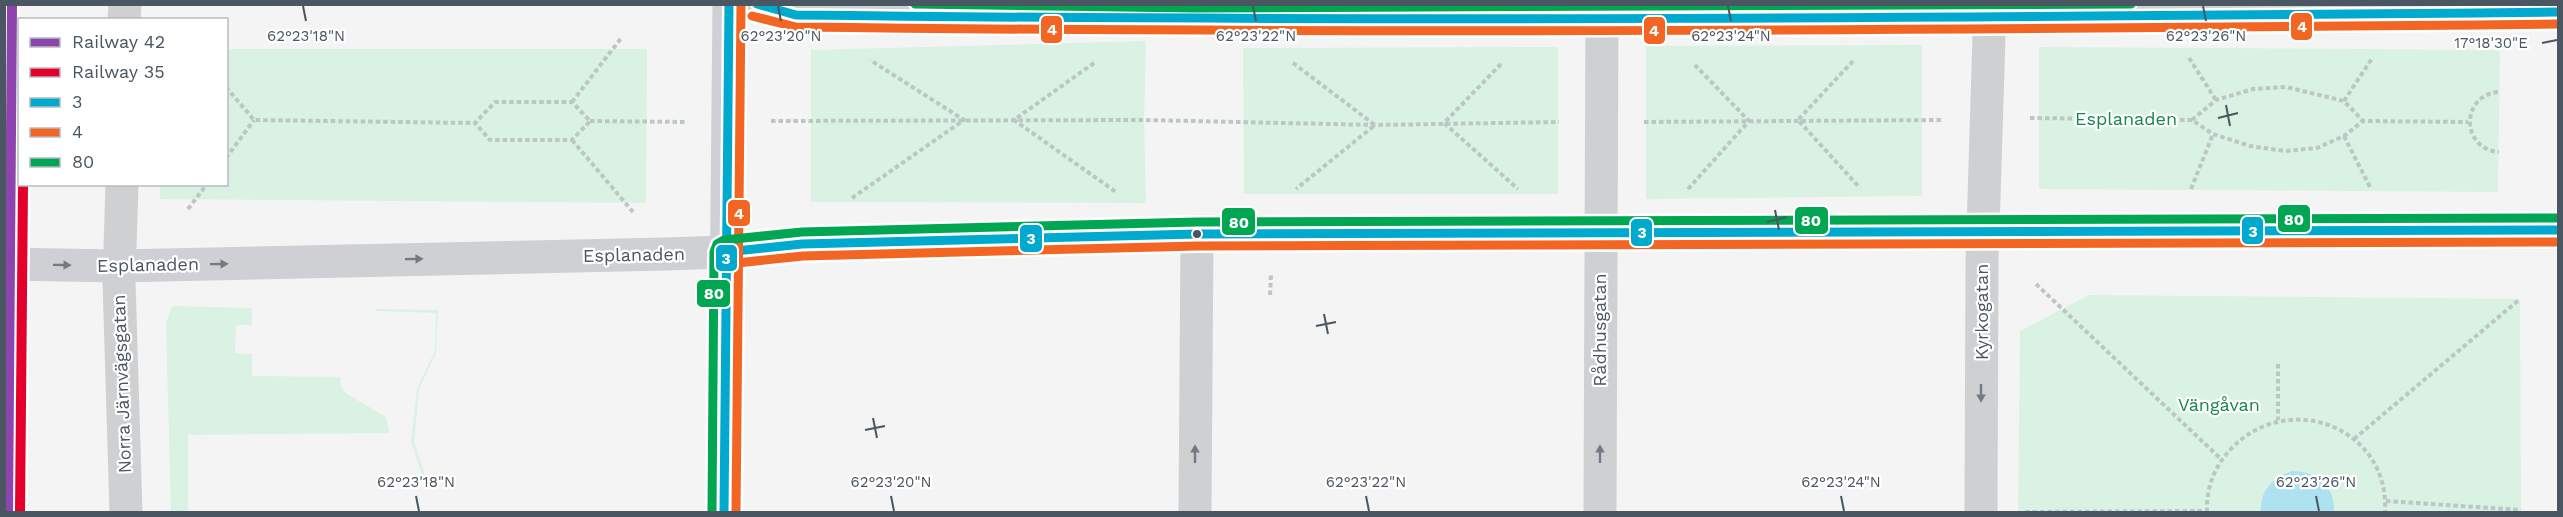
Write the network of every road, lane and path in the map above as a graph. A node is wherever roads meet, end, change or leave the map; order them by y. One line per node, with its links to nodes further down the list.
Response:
1 (729, 4): 31 (street)
2 (755, 4): 4 (street)
3 (1989, 11): 5 (street); 6 (street); 55 (street, Kyrkogatan)
4 (1192, 12): 5 (street)
5 (1602, 12): 57 (street, Rådhusgatan)
6 (2559, 12)
7 (622, 37): 20 (path)
8 (1861, 53): 27 (path)
9 (2375, 54): 19 (path)
10 (2188, 56): 18 (path)
11 (866, 57): 24 (path)
12 (1286, 58): 37 (path)
13 (1506, 59): 36 (path)
14 (1095, 62): 25 (path)
15 (1692, 62): 26 (path)
16 (228, 89): 22 (path)
17 (2498, 92): 34 (path)
18 (2216, 100): 19 (path); 29 (path)
19 (2344, 101): 30 (path)
20 (572, 102): 23 (path); 35 (path)
21 (2028, 118): 29 (path)
22 (254, 120): 35 (path); 42 (path)
23 (590, 120): 31 (path); 40 (path)
24 (964, 120): 25 (path); 31 (path); 52 (path)
25 (1014, 120): 37 (path); 47 (path)
26 (1749, 120): 27 (path); 33 (path); 51 (path)
27 (1798, 120): 28 (path); 50 (path)
28 (1953, 120)
29 (2192, 120): 38 (path)
30 (2363, 121): 34 (path); 39 (path)
31 (726, 122): 59 (street)
32 (1560, 122): 36 (path)
33 (1645, 122)
34 (2468, 122): 41 (path)
35 (476, 123): 40 (path)
36 (1444, 123): 37 (path); 49 (path)
37 (1376, 125): 48 (path)
38 (2213, 134): 39 (path); 46 (path)
39 (2344, 136): 45 (path)
40 (572, 140): 54 (path)
41 (2499, 152)
42 (228, 155)
43 (122, 186): 61 (street, Norra Järnvägsgatan)
44 (205, 186): 53 (path)
45 (2373, 192)
46 (2189, 193)
47 (1120, 195)
48 (1289, 195)
49 (1526, 196)
50 (1867, 196)
51 (1681, 197)
52 (843, 204)
53 (188, 209)
54 (640, 220)
55 (1983, 230): 56 (street, Esplanaden); 57 (street, Esplanaden); 76 (street, Kyrkogatan, one-way to 76)
56 (2559, 230)
57 (1600, 232): 58 (street, Esplanaden); 75 (street, Rådhusgatan, one-way to 57)
58 (1197, 234): 59 (street, Esplanaden); 74 (street, one-way to 58)
59 (726, 252): 61 (street, Esplanaden, one-way to 59); 73 (street)
60 (4, 264): 61 (street, Esplanaden, one-way to 61)
61 (119, 266): 72 (street, Norra Järnvägsgatan)
62 (2036, 284): 67 (path)
63 (2520, 299): 66 (path)
64 (2278, 364): 65 (path)
65 (2278, 420): 66 (path); 67 (path)
66 (2354, 439): 68 (path)
67 (2221, 459): 71 (path)
68 (2386, 501): 69 (path); 77 (path)
69 (2521, 510)
70 (2015, 512): 71 (path)
71 (2207, 512)
72 (126, 513)
73 (724, 513)
74 (1195, 513)
75 (1600, 513)
76 (1981, 513)
77 (2385, 513)

